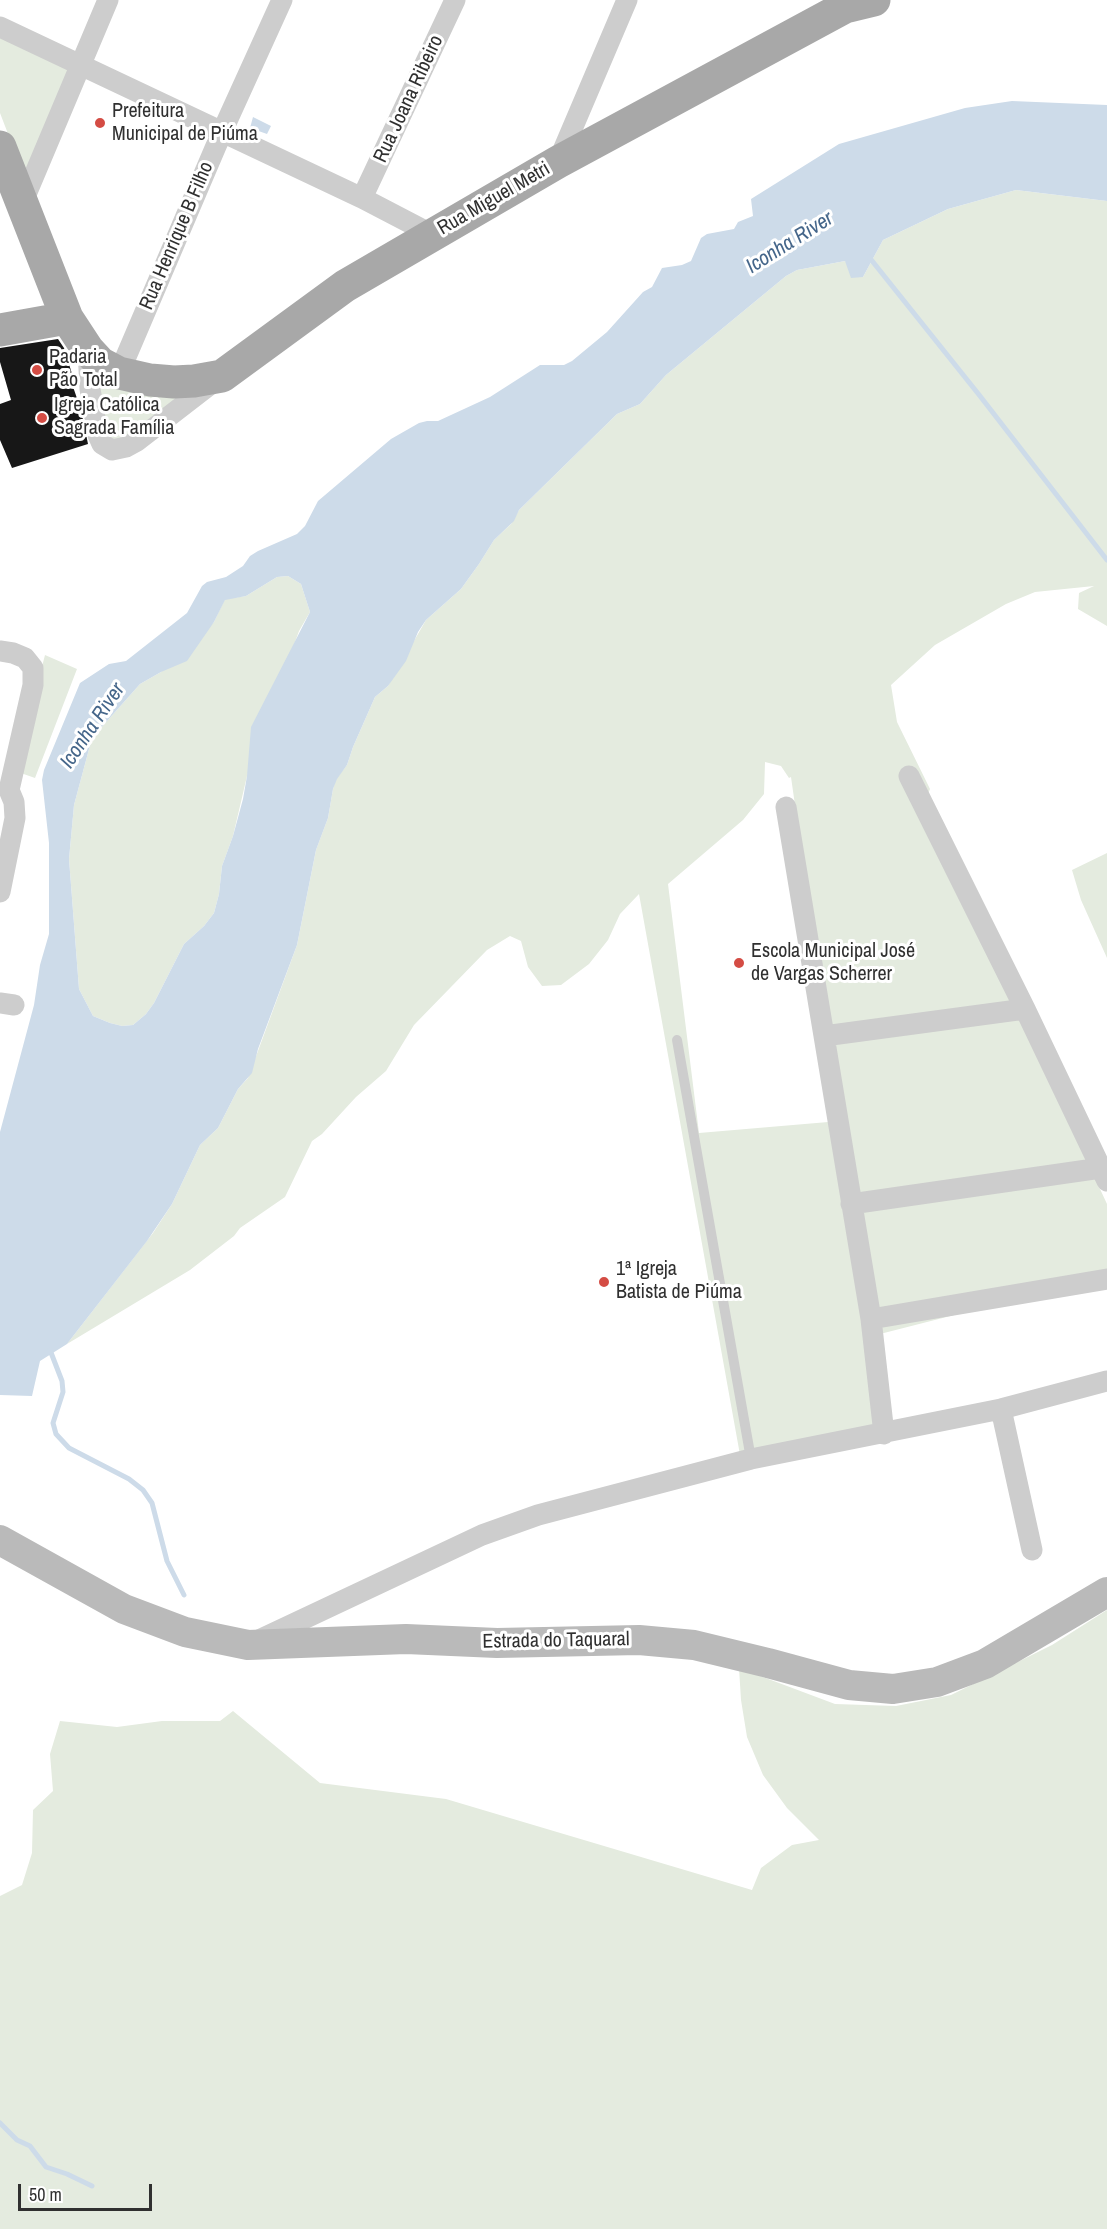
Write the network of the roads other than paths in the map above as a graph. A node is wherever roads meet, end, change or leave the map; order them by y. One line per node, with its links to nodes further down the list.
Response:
1 (108, 0): 7 (street)
2 (282, 0): 8 (street, Rua Henrique B Filho)
3 (455, 0): 11 (street, Rua Joana Ribeiro)
4 (627, 0): 10 (street)
5 (850, 2): 10 (main road, Rua Miguel Metri)
6 (0, 27): 7 (street)
7 (80, 64): 8 (street); 12 (street)
8 (222, 132): 11 (street); 17 (street, Rua Henrique B Filho)
9 (0, 147): 12 (main road)
10 (558, 162): 13 (main road, Rua Miguel Metri)
11 (362, 198): 13 (street)
12 (22, 204): 14 (main road)
13 (433, 235): 18 (main road, Rua Miguel Metri)
14 (67, 318): 15 (main road); 16 (main road)
15 (0, 330)
16 (87, 350): 17 (main road); 18 (street)
17 (118, 373): 18 (main road, Rua Miguel Metri)
18 (222, 376)
19 (0, 651): 21 (street)
20 (909, 776): 24 (street)
21 (5, 789): 23 (street)
22 (786, 807): 25 (street)
23 (0, 892)
24 (1024, 1009): 25 (street); 27 (street)
25 (824, 1036): 28 (street)
26 (677, 1040): 34 (lane)
27 (1104, 1174): 28 (street)
28 (851, 1204): 30 (street)
29 (1107, 1279): 30 (street)
30 (871, 1319): 33 (street)
31 (1107, 1381): 32 (street)
32 (1001, 1409): 33 (street); 36 (street)
33 (884, 1434): 34 (street)
34 (751, 1459): 38 (street)
35 (0, 1540): 38 (street, Estrada do Taquaral)
36 (1032, 1550)
37 (1107, 1592): 38 (street, Estrada do Taquaral)
38 (248, 1645)

